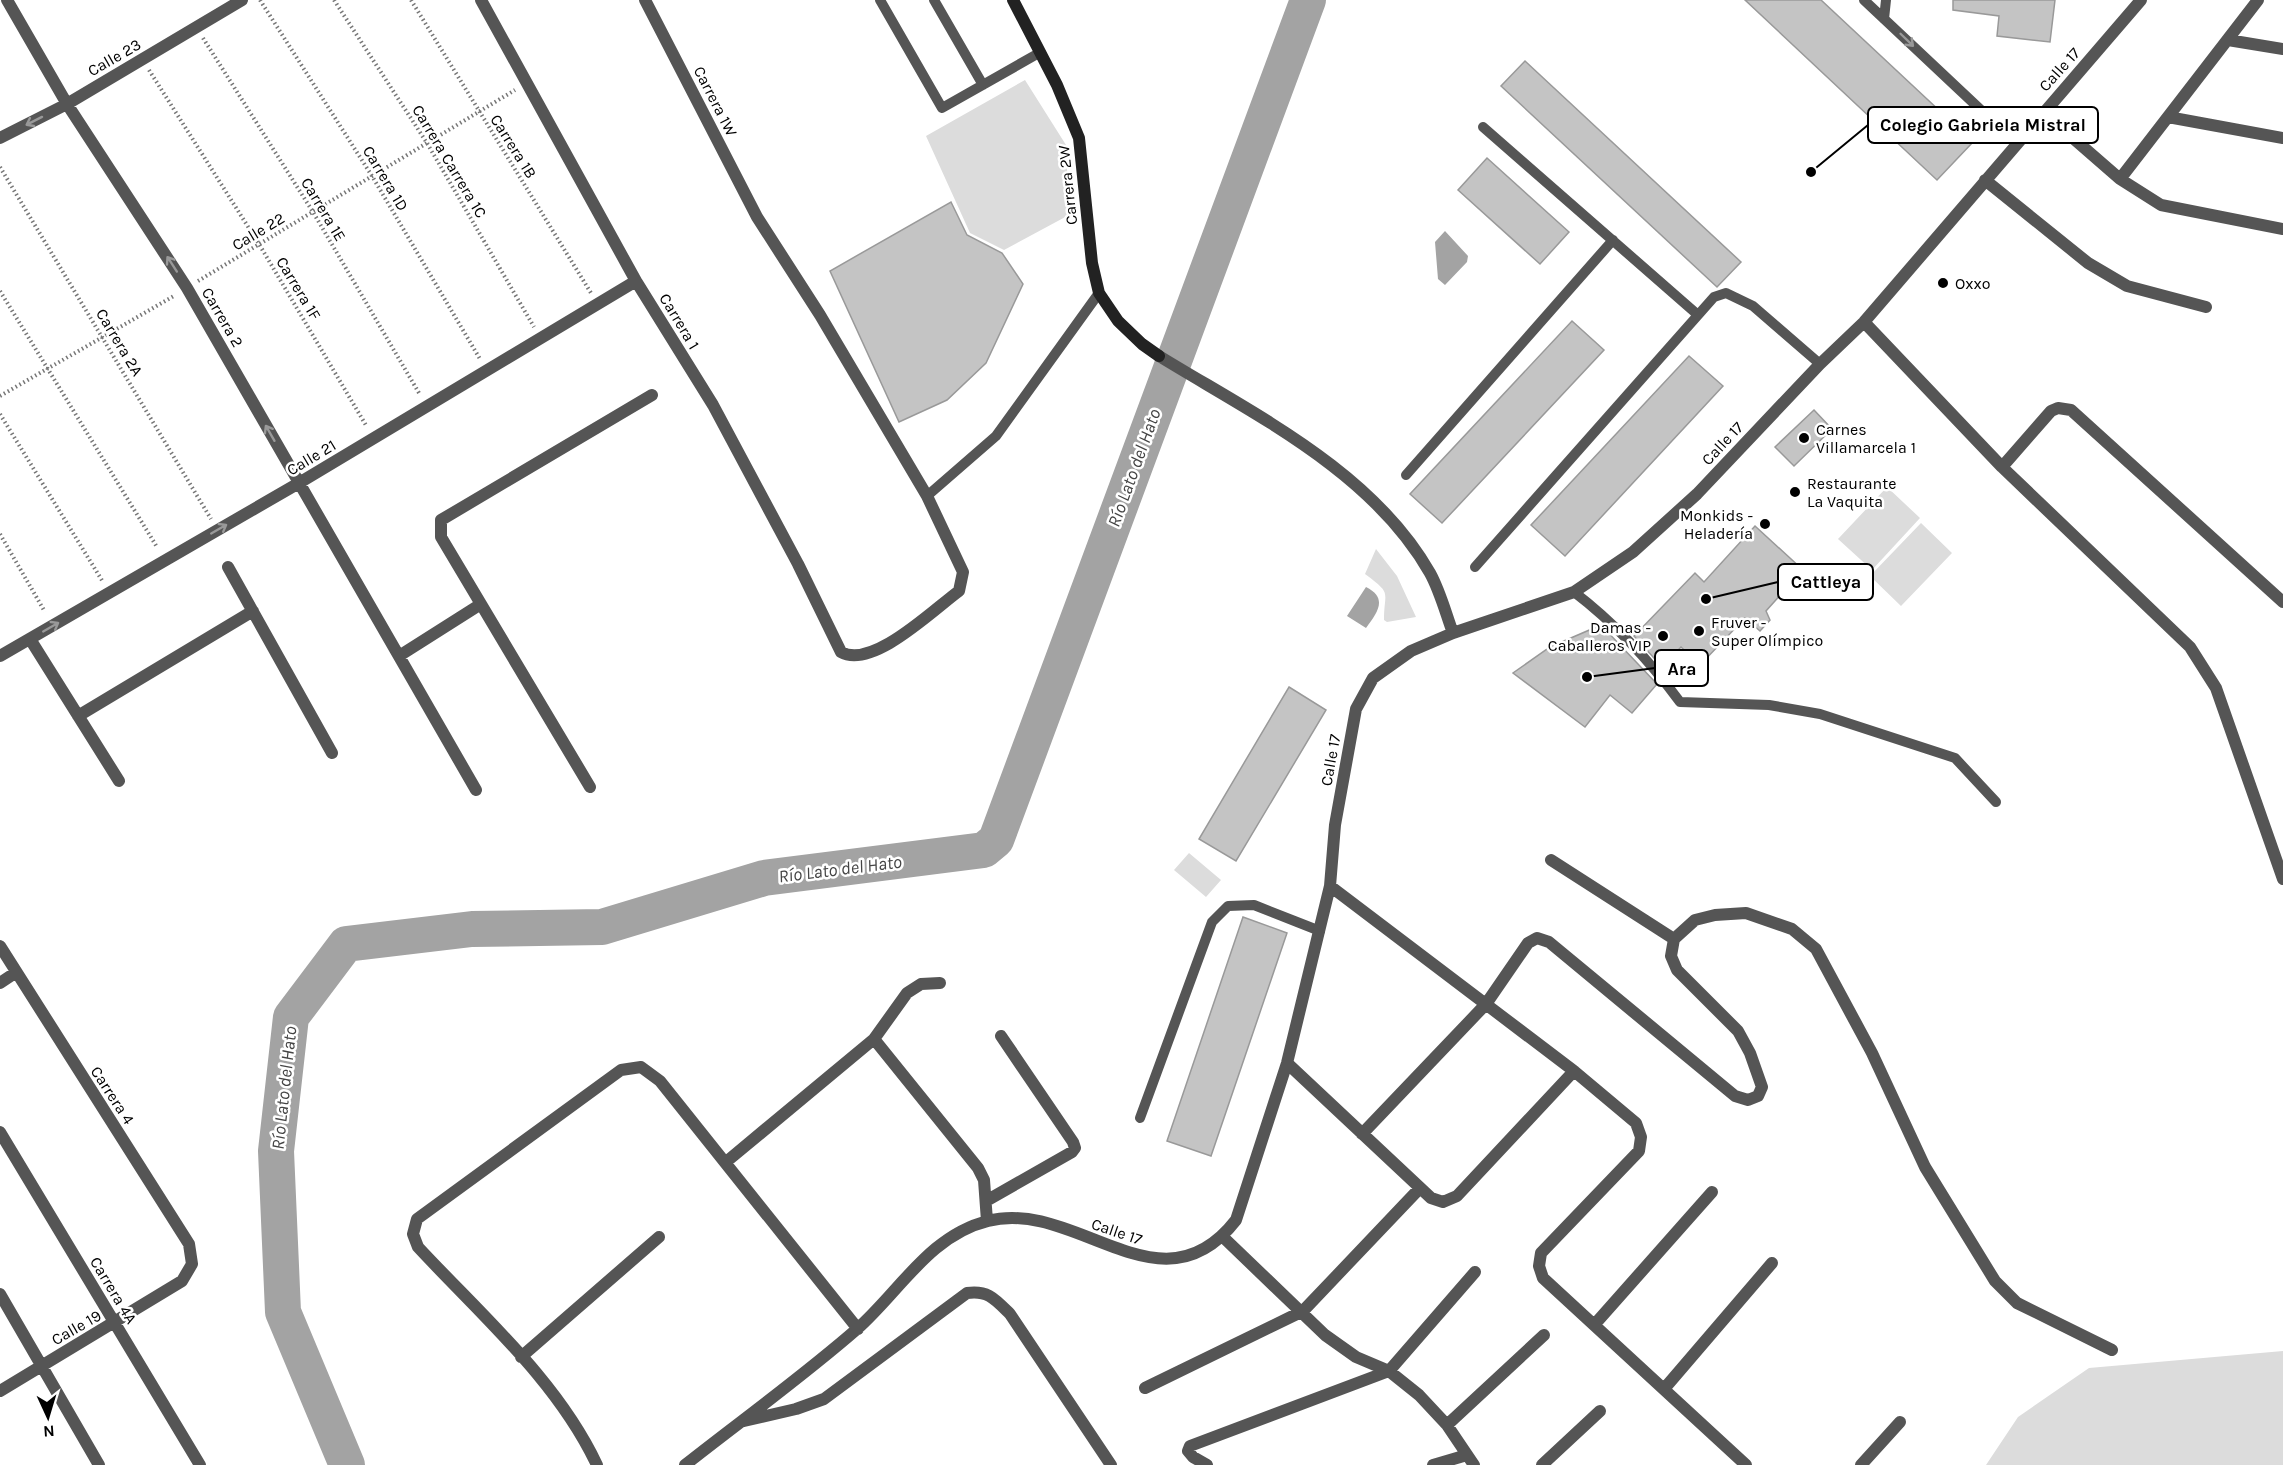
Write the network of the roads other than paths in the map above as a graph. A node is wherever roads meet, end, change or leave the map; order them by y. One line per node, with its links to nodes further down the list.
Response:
1 (7, 0): 17 (street, Carrera 2)
2 (242, 0): 17 (street, Calle 23)
3 (481, 0): 28 (street, Carrera 1)
4 (645, 0): 38 (street, Carrera 1W)
5 (880, 0): 16 (lane)
6 (934, 0): 16 (lane)
7 (1013, 0): 15 (street, Carrera 2W)
8 (1864, 0): 12 (lane)
9 (1886, 0): 12 (lane)
10 (2141, 0): 18 (street, Calle 17)
11 (2258, 0): 13 (street)
12 (1884, 19): 23 (lane, one-way to 23)
13 (2228, 40): 14 (street); 19 (street)
14 (2283, 49)
15 (1039, 53): 16 (lane); 29 (street, Carrera 2W)
16 (983, 85)
17 (67, 104): 21 (street, Calle 23, one-way to 21); 37 (street, Carrera 2, one-way to 17)
18 (2043, 112): 23 (street, Calle 17); 24 (street)
19 (2168, 117): 22 (street); 24 (street)
20 (1483, 127): 27 (lane)
21 (0, 138)
22 (2283, 138)
23 (2016, 143): 25 (street, Calle 17)
24 (2120, 179): 26 (street)
25 (1985, 180): 30 (street); 32 (street, Calle 17)
26 (2283, 229)
27 (1613, 240): 31 (lane); 36 (lane)
28 (636, 281): 37 (street, Calle 21); 49 (street, Carrera 1)
29 (1099, 293): 38 (lane); 45 (street, Carrera 2W)
30 (2206, 307)
31 (1698, 315): 33 (lane); 40 (lane)
32 (1864, 322): 33 (street, Calle 17); 35 (street)
33 (1820, 364): 41 (street, Calle 17)
34 (652, 395): 43 (street)
35 (2002, 467): 42 (street); 57 (street)
36 (1406, 475)
37 (299, 483): 46 (street, Calle 21, one-way to 37); 48 (street, Carrera 2)
38 (927, 496): 49 (street, Carrera 1W)
39 (228, 567): 44 (street)
40 (1475, 567)
41 (1574, 592): 45 (street, Calle 17); 55 (lane)
42 (2283, 602)
43 (480, 604): 48 (street); 53 (street)
44 (252, 611): 50 (street); 51 (street)
45 (1453, 633): 58 (street, Calle 17)
46 (30, 639): 47 (street, Calle 21); 50 (street)
47 (0, 656)
48 (399, 656): 54 (street, Carrera 2)
49 (850, 657)
50 (78, 716): 52 (street)
51 (332, 753)
52 (119, 781)
53 (590, 787)
54 (476, 790)
55 (1996, 802)
56 (1551, 860): 60 (street)
57 (2283, 879)
58 (1330, 886): 59 (street, Calle 17); 65 (street)
59 (1320, 931): 68 (street, Calle 17); 70 (lane)
60 (1674, 939): 65 (street); 89 (street)
61 (0, 946): 62 (street, Carrera 4)
62 (15, 973): 63 (street); 81 (street, Carrera 4)
63 (0, 983)
64 (940, 983): 67 (street)
65 (1486, 1004): 69 (street); 72 (street)
66 (1000, 1036): 76 (street)
67 (874, 1039): 73 (street); 76 (street)
68 (1287, 1063): 72 (street); 79 (street, Calle 17)
69 (1574, 1071): 74 (street); 86 (street)
70 (1140, 1118)
71 (0, 1132): 85 (street, Carrera 4A)
72 (1362, 1134): 74 (street)
73 (726, 1162): 87 (street); 90 (street)
74 (1420, 1188): 84 (street)
75 (1712, 1191): 86 (street)
76 (986, 1201): 77 (street)
77 (987, 1221): 79 (street, Calle 17); 87 (street, Calle 17)
78 (659, 1237): 90 (street)
79 (1222, 1237): 84 (street)
80 (1772, 1263): 94 (street)
81 (192, 1264): 85 (street, Calle 19)
82 (1475, 1272): 92 (street)
83 (0, 1294): 91 (street)
84 (1303, 1311): 92 (street); 93 (street)
85 (115, 1323): 91 (street, Calle 19); 102 (street, Carrera 4A)
86 (1595, 1324): 94 (street)
87 (858, 1329): 97 (street, Calle 17)
88 (1544, 1335): 99 (street)
89 (2112, 1350)
90 (521, 1357): 103 (street)
91 (43, 1366): 95 (street, Calle 19); 101 (street)
92 (1389, 1371): 99 (street); 106 (street)
93 (1145, 1388)
94 (1664, 1389): 109 (street)
95 (0, 1391)
96 (1600, 1411): 108 (street)
97 (740, 1422): 104 (street, Calle 17); 105 (street)
98 (1900, 1422): 110 (street)
99 (1447, 1425): 100 (street)
100 (1471, 1460): 107 (street)
101 (99, 1465)
102 (200, 1465)
103 (597, 1465)
104 (685, 1465)
105 (1111, 1465)
106 (1207, 1465)
107 (1433, 1465)
108 (1542, 1465)
109 (1746, 1465)
110 (1861, 1465)

